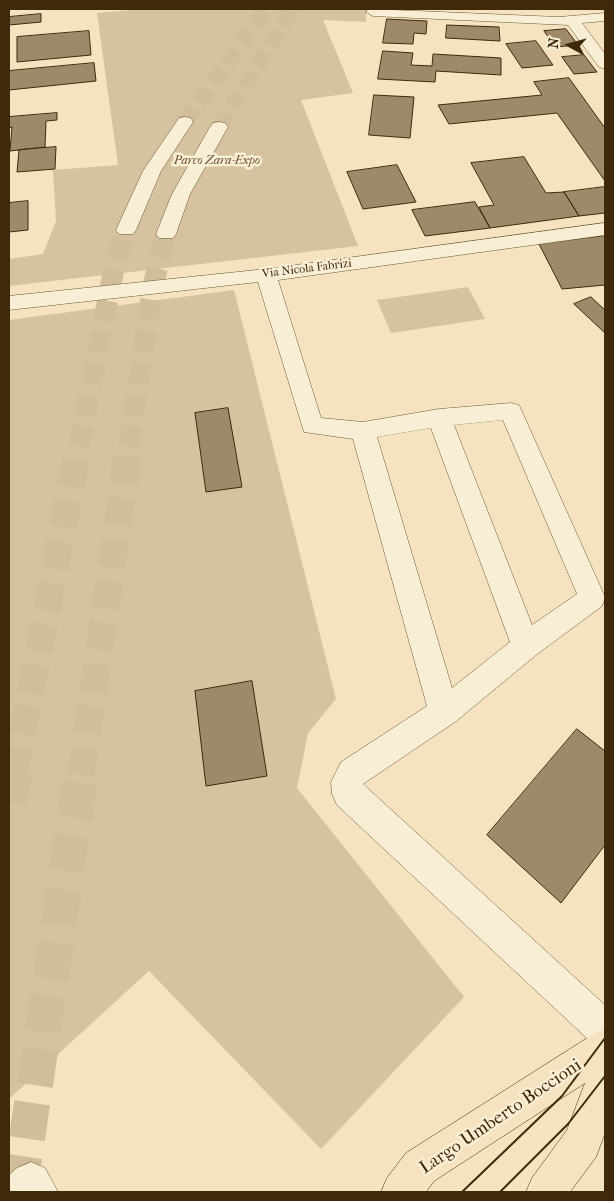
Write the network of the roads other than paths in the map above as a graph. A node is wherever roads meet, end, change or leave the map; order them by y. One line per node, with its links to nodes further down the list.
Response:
1 (550, 9): 5 (street)
2 (373, 12): 3 (street)
3 (492, 13): 5 (street)
4 (605, 17): 5 (street)
5 (566, 20): 6 (street)
6 (605, 64)
7 (185, 122): 10 (street)
8 (219, 127): 11 (street)
9 (605, 229): 12 (street, Via Nicola Fabrizi)
10 (126, 230)
11 (166, 234)
12 (266, 275): 13 (street, Via Nicola Fabrizi); 15 (street)
13 (9, 303)
14 (439, 418): 15 (street); 16 (street); 16 (street)
15 (363, 431): 17 (street)
16 (526, 646): 17 (street)
17 (444, 712): 18 (street)
18 (605, 1030)
19 (605, 1048): 23 (main road, Largo Umberto Boccioni)
20 (605, 1081): 24 (main road, Largo Umberto Boccioni)
21 (20, 1192): 22 (street)
22 (38, 1192)
23 (401, 1192)
24 (546, 1192)

